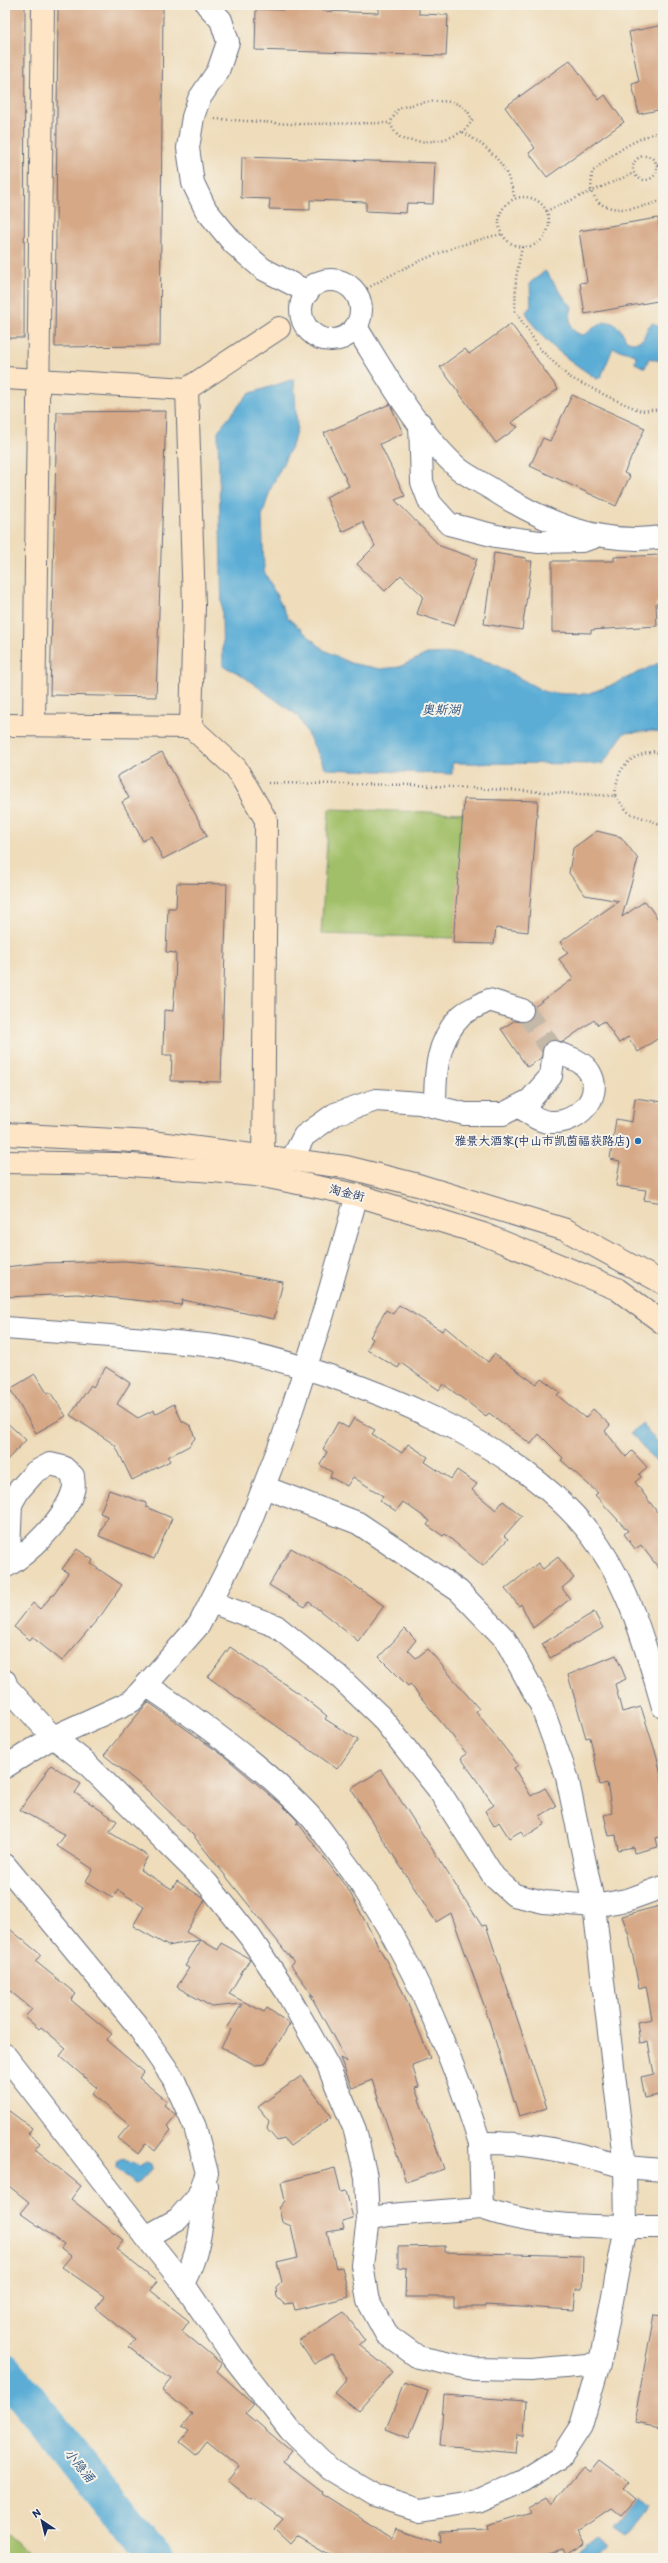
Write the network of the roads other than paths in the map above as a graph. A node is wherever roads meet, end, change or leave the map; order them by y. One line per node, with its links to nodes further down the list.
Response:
1 (43, 5): 7 (street)
2 (207, 5): 3 (street)
3 (308, 292): 4 (street); 5 (street)
4 (302, 315): 5 (street); 8 (street)
5 (356, 327): 9 (street)
6 (5, 378): 7 (street)
7 (38, 381): 8 (street); 13 (street)
8 (187, 389): 14 (street)
9 (420, 423): 10 (street); 10 (street)
10 (598, 536): 11 (street)
11 (663, 537)
12 (5, 725): 13 (street)
13 (34, 725): 14 (street)
14 (192, 727): 21 (street)
15 (522, 1010): 16 (street)
16 (435, 1106): 17 (street); 19 (street)
17 (519, 1106)
18 (5, 1134): 21 (street)
19 (292, 1159): 21 (street); 23 (street)
20 (5, 1162): 21 (street, 淘金街)
21 (264, 1166): 22 (street, 淘金街)
22 (357, 1195): 24 (street, 淘金街); 26 (street)
23 (663, 1283)
24 (663, 1323)
25 (5, 1328): 26 (street)
26 (303, 1369): 27 (street); 31 (street)
27 (264, 1487): 28 (street); 36 (street)
28 (211, 1602): 30 (street); 36 (street)
29 (5, 1681): 32 (street)
30 (146, 1685): 32 (street); 38 (street)
31 (663, 1707)
32 (52, 1737): 33 (street); 43 (street)
33 (5, 1767)
34 (5, 1865): 41 (street)
35 (663, 1887): 36 (street)
36 (594, 1906): 39 (street)
37 (5, 2055): 46 (street)
38 (480, 2143): 39 (street); 42 (street)
39 (625, 2167): 40 (street); 44 (street)
40 (663, 2170)
41 (207, 2173): 46 (street); 47 (street)
42 (482, 2208): 43 (street); 44 (street)
43 (368, 2219): 48 (street)
44 (626, 2227): 45 (street); 48 (street)
45 (663, 2228)
46 (146, 2237): 47 (street)
47 (183, 2282): 48 (street)
48 (598, 2364)

